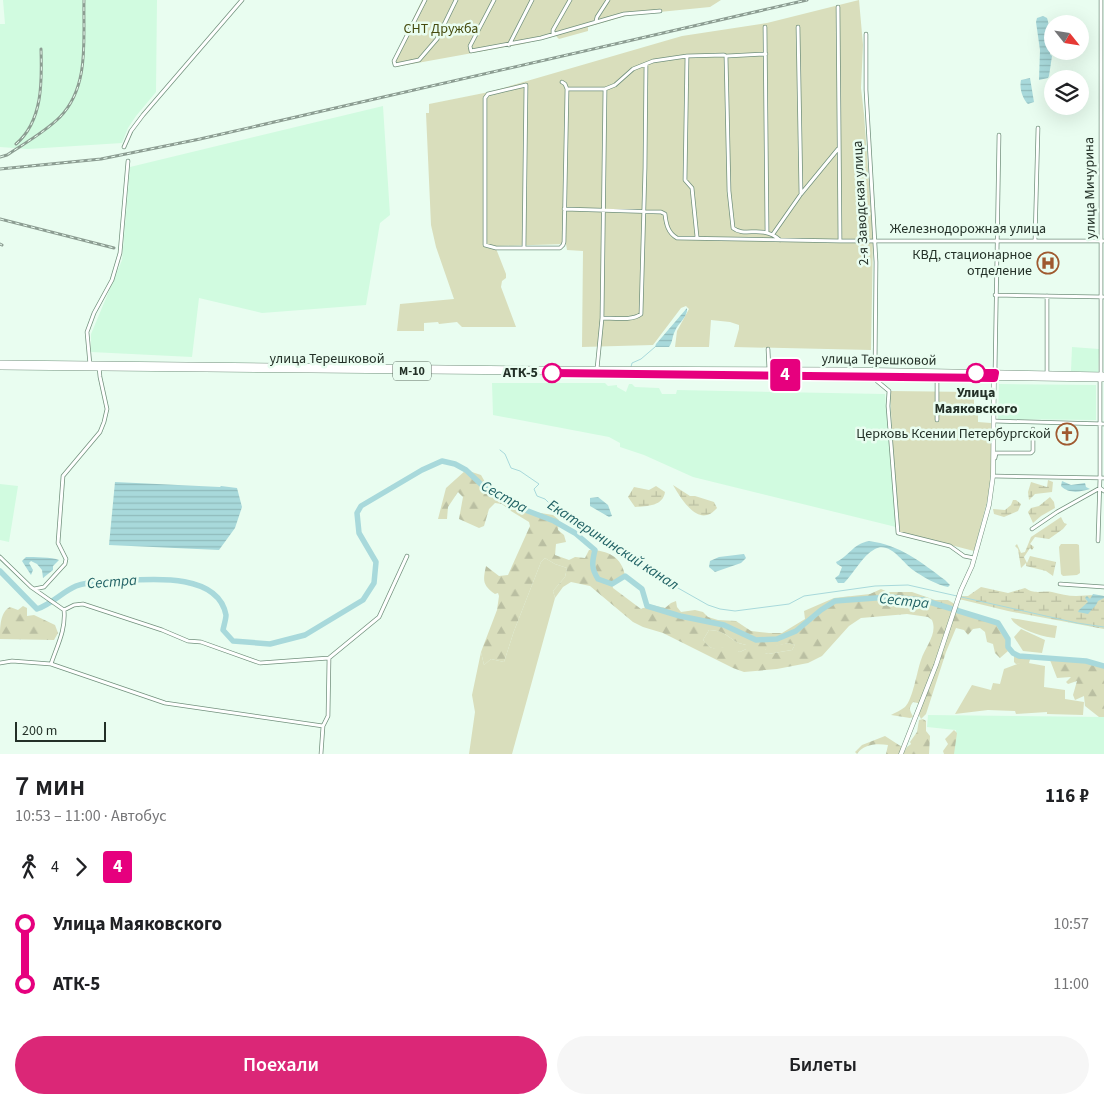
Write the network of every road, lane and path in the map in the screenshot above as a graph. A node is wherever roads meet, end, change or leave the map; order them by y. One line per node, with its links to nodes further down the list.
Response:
1 (242, 0): 26 (street)
2 (425, 0): 3 (street)
3 (456, 0)
4 (494, 0): 16 (street)
5 (532, 0): 16 (street)
6 (570, 0): 14 (street)
7 (608, 0): 11 (street)
8 (1101, 0): 41 (street, улица Мичурина)
9 (838, 6): 27 (street)
10 (660, 11): 11 (street)
11 (596, 22): 14 (street)
12 (765, 27): 17 (street)
13 (798, 27): 29 (street)
14 (553, 34): 16 (street)
15 (866, 34): 40 (street, 2-я Заводская улица)
16 (509, 45)
17 (766, 54): 19 (street); 33 (street)
18 (687, 56): 19 (street); 20 (street); 35 (street)
19 (726, 56): 33 (street)
20 (646, 64): 22 (street); 32 (street)
21 (562, 82): 23 (street)
22 (605, 89): 23 (street); 31 (street)
23 (566, 90): 30 (street)
24 (1038, 128): 38 (street)
25 (999, 135): 37 (street)
26 (124, 146)
27 (838, 148): 29 (street); 39 (street)
28 (128, 161): 49 (street)
29 (801, 194): 34 (street)
30 (564, 209): 31 (street); 42 (street)
31 (604, 210): 32 (street); 46 (street)
32 (644, 213): 35 (street, Железнодорожная улица); 46 (street)
33 (767, 232): 34 (street)
34 (773, 234): 36 (street)
35 (697, 238): 36 (street, Железнодорожная улица)
36 (780, 240): 39 (street, Железнодорожная улица)
37 (998, 240): 38 (street, Железнодорожная улица); 40 (street, Железнодорожная улица); 43 (street)
38 (1035, 240): 41 (street, Железнодорожная улица)
39 (840, 241): 40 (street, Железнодорожная улица)
40 (875, 241): 54 (street, 2-я Заводская улица)
41 (1103, 241): 45 (street, улица Мичурина)
42 (524, 247): 42 (street)
43 (995, 295): 44 (street); 56 (street)
44 (1047, 296): 45 (street); 55 (street)
45 (1103, 297): 58 (street, улица Мичурина)
46 (602, 318): 52 (street)
47 (768, 349): 53 (street)
48 (0, 363): 49 (highway, улица Терешковой / М-10)
49 (90, 366): 50 (highway, улица Терешковой / М-10); 51 (highway, улица Терешковой / М-10)
50 (99, 366): 52 (highway, улица Терешковой / М-10); 54 (highway, улица Терешковой / М-10); 74 (street)
51 (0, 367)
52 (597, 369): 53 (highway, улица Терешковой / М-10)
53 (769, 371): 54 (highway, улица Терешковой / М-10)
54 (875, 373): 56 (highway, улица Терешковой / М-10); 57 (highway, улица Терешковой / М-10); 71 (street)
55 (1047, 374): 56 (highway, улица Терешковой / М-10); 58 (highway, улица Терешковой / М-10)
56 (995, 376): 57 (highway, улица Терешковой / М-10); 58 (highway, улица Терешковой / М-10); 60 (street)
57 (937, 377): 59 (street)
58 (1102, 377): 61 (street, улица Мичурина)
59 (937, 420)
60 (994, 421): 61 (street); 63 (street)
61 (1102, 424): 64 (street, улица Мичурина)
62 (1033, 429): 63 (street)
63 (993, 473): 64 (street); 71 (street)
64 (1102, 478): 65 (street, улица Мичурина)
65 (1100, 488): 66 (street); 67 (street); 68 (street, улица Мичурина)
66 (1104, 491)
67 (1032, 529)
68 (1098, 542)
69 (407, 556): 76 (street)
70 (0, 557): 74 (street)
71 (974, 558): 81 (street)
72 (1060, 584): 73 (street)
73 (1104, 587)
74 (35, 589): 75 (street)
75 (64, 610): 76 (street); 78 (street)
76 (329, 658): 79 (street)
77 (0, 663): 78 (street)
78 (51, 664): 79 (street)
79 (323, 726): 80 (street)
80 (321, 754)
81 (901, 754)

